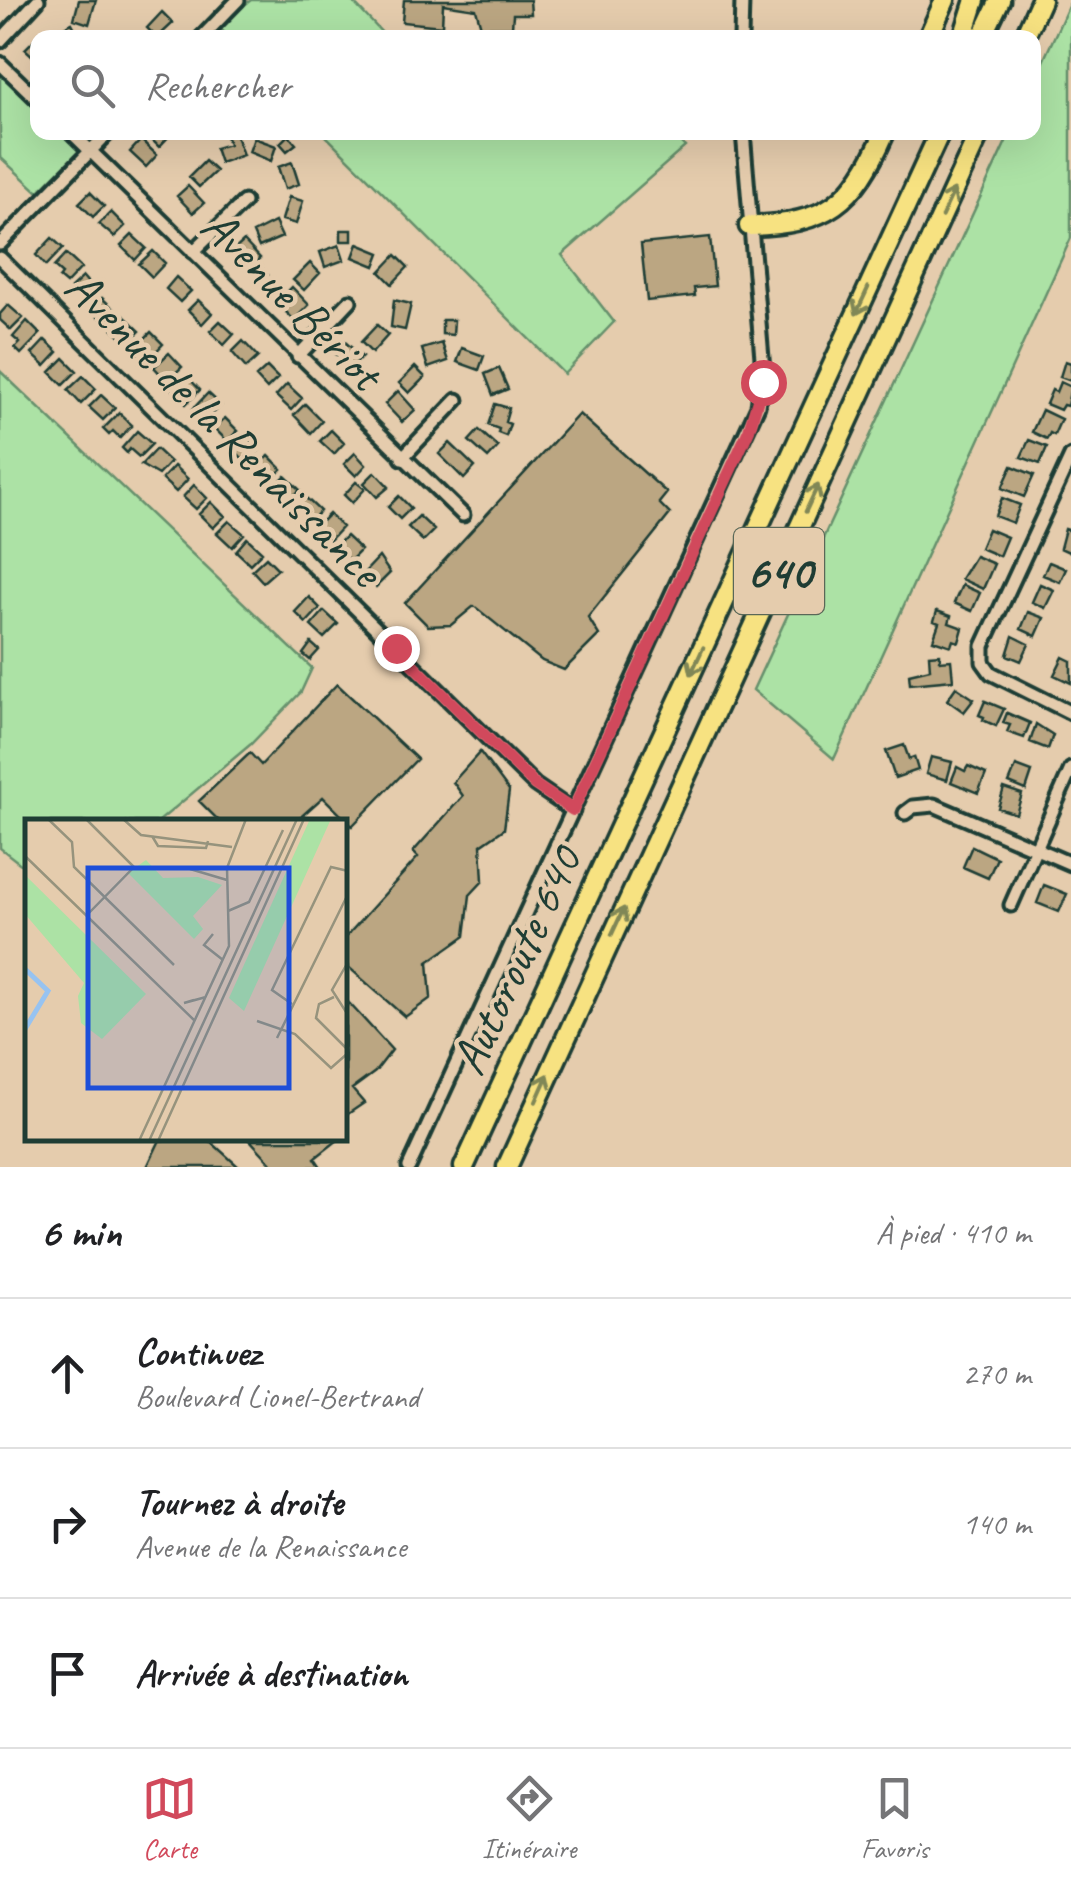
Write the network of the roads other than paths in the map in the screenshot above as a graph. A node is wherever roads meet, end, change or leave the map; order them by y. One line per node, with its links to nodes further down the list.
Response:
1 (38, 0): 14 (street)
2 (238, 0): 8 (street)
3 (742, 0): 9 (street)
4 (945, 0): 10 (highway)
5 (975, 0): 11 (highway)
6 (1000, 0): 12 (highway)
7 (1041, 0): 13 (highway)
8 (210, 30)
9 (741, 30)
10 (932, 30)
11 (966, 30)
12 (986, 30)
13 (1028, 30)
14 (0, 41)
15 (0, 63): 16 (street)
16 (30, 92)
17 (79, 140): 23 (street, Avenue Bériot)
18 (100, 140): 23 (street)
19 (744, 140): 25 (street)
20 (881, 140): 25 (highway)
21 (935, 140): 43 (highway, Autoroute 640 / 640, one-way to 43)
22 (976, 140): 44 (highway, Autoroute 640 / 640, one-way to 22)
23 (90, 151): 26 (street); 27 (street, Avenue Bériot)
24 (244, 202): 27 (street)
25 (749, 226): 37 (street)
26 (0, 244)
27 (193, 252): 30 (street, Avenue Bériot)
28 (0, 258): 37 (street, Avenue de la Renaissance)
29 (350, 302): 30 (street)
30 (298, 356): 33 (street, Avenue Bériot)
31 (457, 400): 33 (street)
32 (1071, 456): 35 (street)
33 (402, 458): 34 (street, Avenue Bériot)
34 (463, 516)
35 (1071, 713)
36 (1071, 769): 39 (street)
37 (573, 810): 42 (street)
38 (904, 813): 39 (street)
39 (1037, 848): 40 (street); 41 (street)
40 (1071, 864)
41 (1011, 905)
42 (409, 1167)
43 (464, 1167)
44 (508, 1167)

